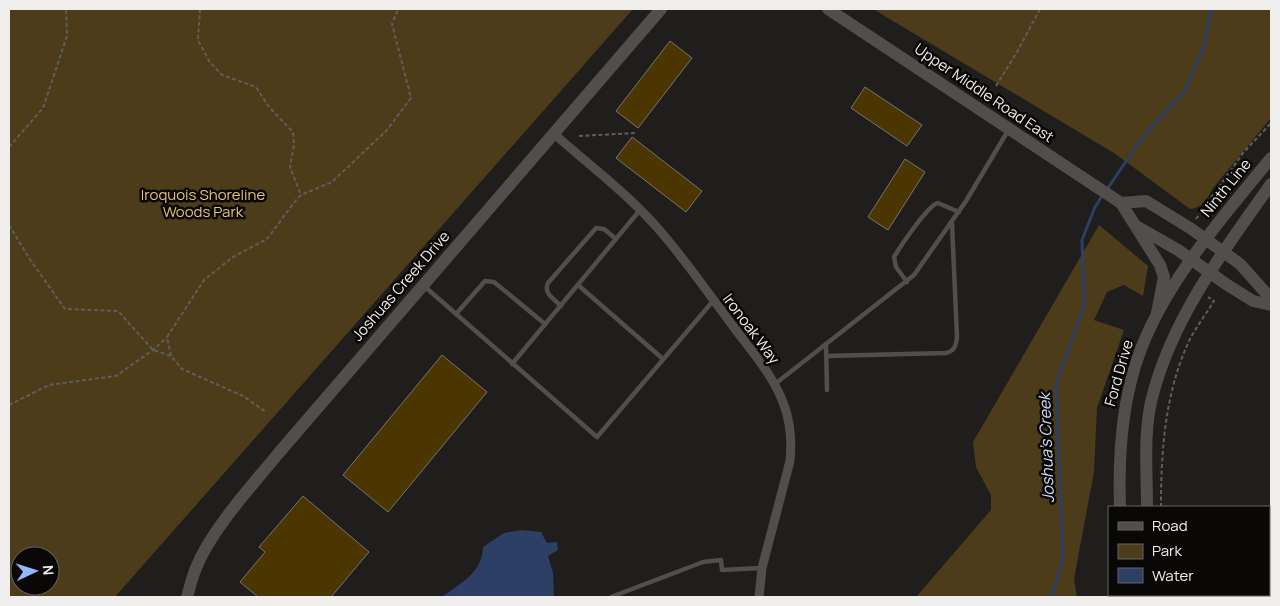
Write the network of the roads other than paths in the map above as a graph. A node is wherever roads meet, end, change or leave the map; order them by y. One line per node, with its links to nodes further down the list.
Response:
1 (661, 9): 4 (main road, Joshuas Creek Drive)
2 (828, 9): 3 (main road, Upper Middle Road East)
3 (1009, 129): 7 (main road, Upper Middle Road East); 9 (lane)
4 (552, 133): 8 (street, Ironoak Way); 18 (main road, Joshuas Creek Drive)
5 (1271, 158): 13 (main road, Ninth Line)
6 (1271, 184): 14 (main road)
7 (1119, 202): 11 (main road, Upper Middle Road East); 13 (main road, Upper Middle Road East)
8 (640, 210): 12 (lane); 20 (street, Ironoak Way)
9 (959, 212): 10 (lane); 17 (lane)
10 (952, 222): 17 (lane); 27 (lane)
11 (1133, 223): 15 (main road, Upper Middle Road East); 23 (main road)
12 (616, 239): 19 (lane); 22 (lane)
13 (1206, 240): 14 (main road, Upper Middle Road East); 15 (main road, Ninth Line)
14 (1224, 252): 16 (main road); 21 (main road, Upper Middle Road East)
15 (1192, 260): 16 (main road, Upper Middle Road East); 23 (main road, Ford Drive)
16 (1210, 273): 21 (main road, Upper Middle Road East); 33 (main road)
17 (907, 282): 26 (lane)
18 (423, 285): 24 (lane); 35 (main road, Joshuas Creek Drive)
19 (578, 286): 22 (lane); 28 (lane)
20 (713, 301): 28 (lane); 30 (street, Ironoak Way)
21 (1271, 305)
22 (561, 306): 25 (lane)
23 (1158, 313): 32 (main road, Ford Drive)
24 (456, 314): 25 (lane); 29 (lane)
25 (545, 324): 29 (lane)
26 (826, 344): 27 (lane); 30 (lane)
27 (826, 356): 31 (lane)
28 (663, 359): 29 (lane)
29 (512, 364)
30 (775, 384): 34 (street, Ironoak Way)
31 (827, 390)
32 (1120, 506)
33 (1147, 506)
34 (762, 568): 36 (lane); 37 (street, Ironoak Way)
35 (187, 597)
36 (611, 597)
37 (759, 597)

